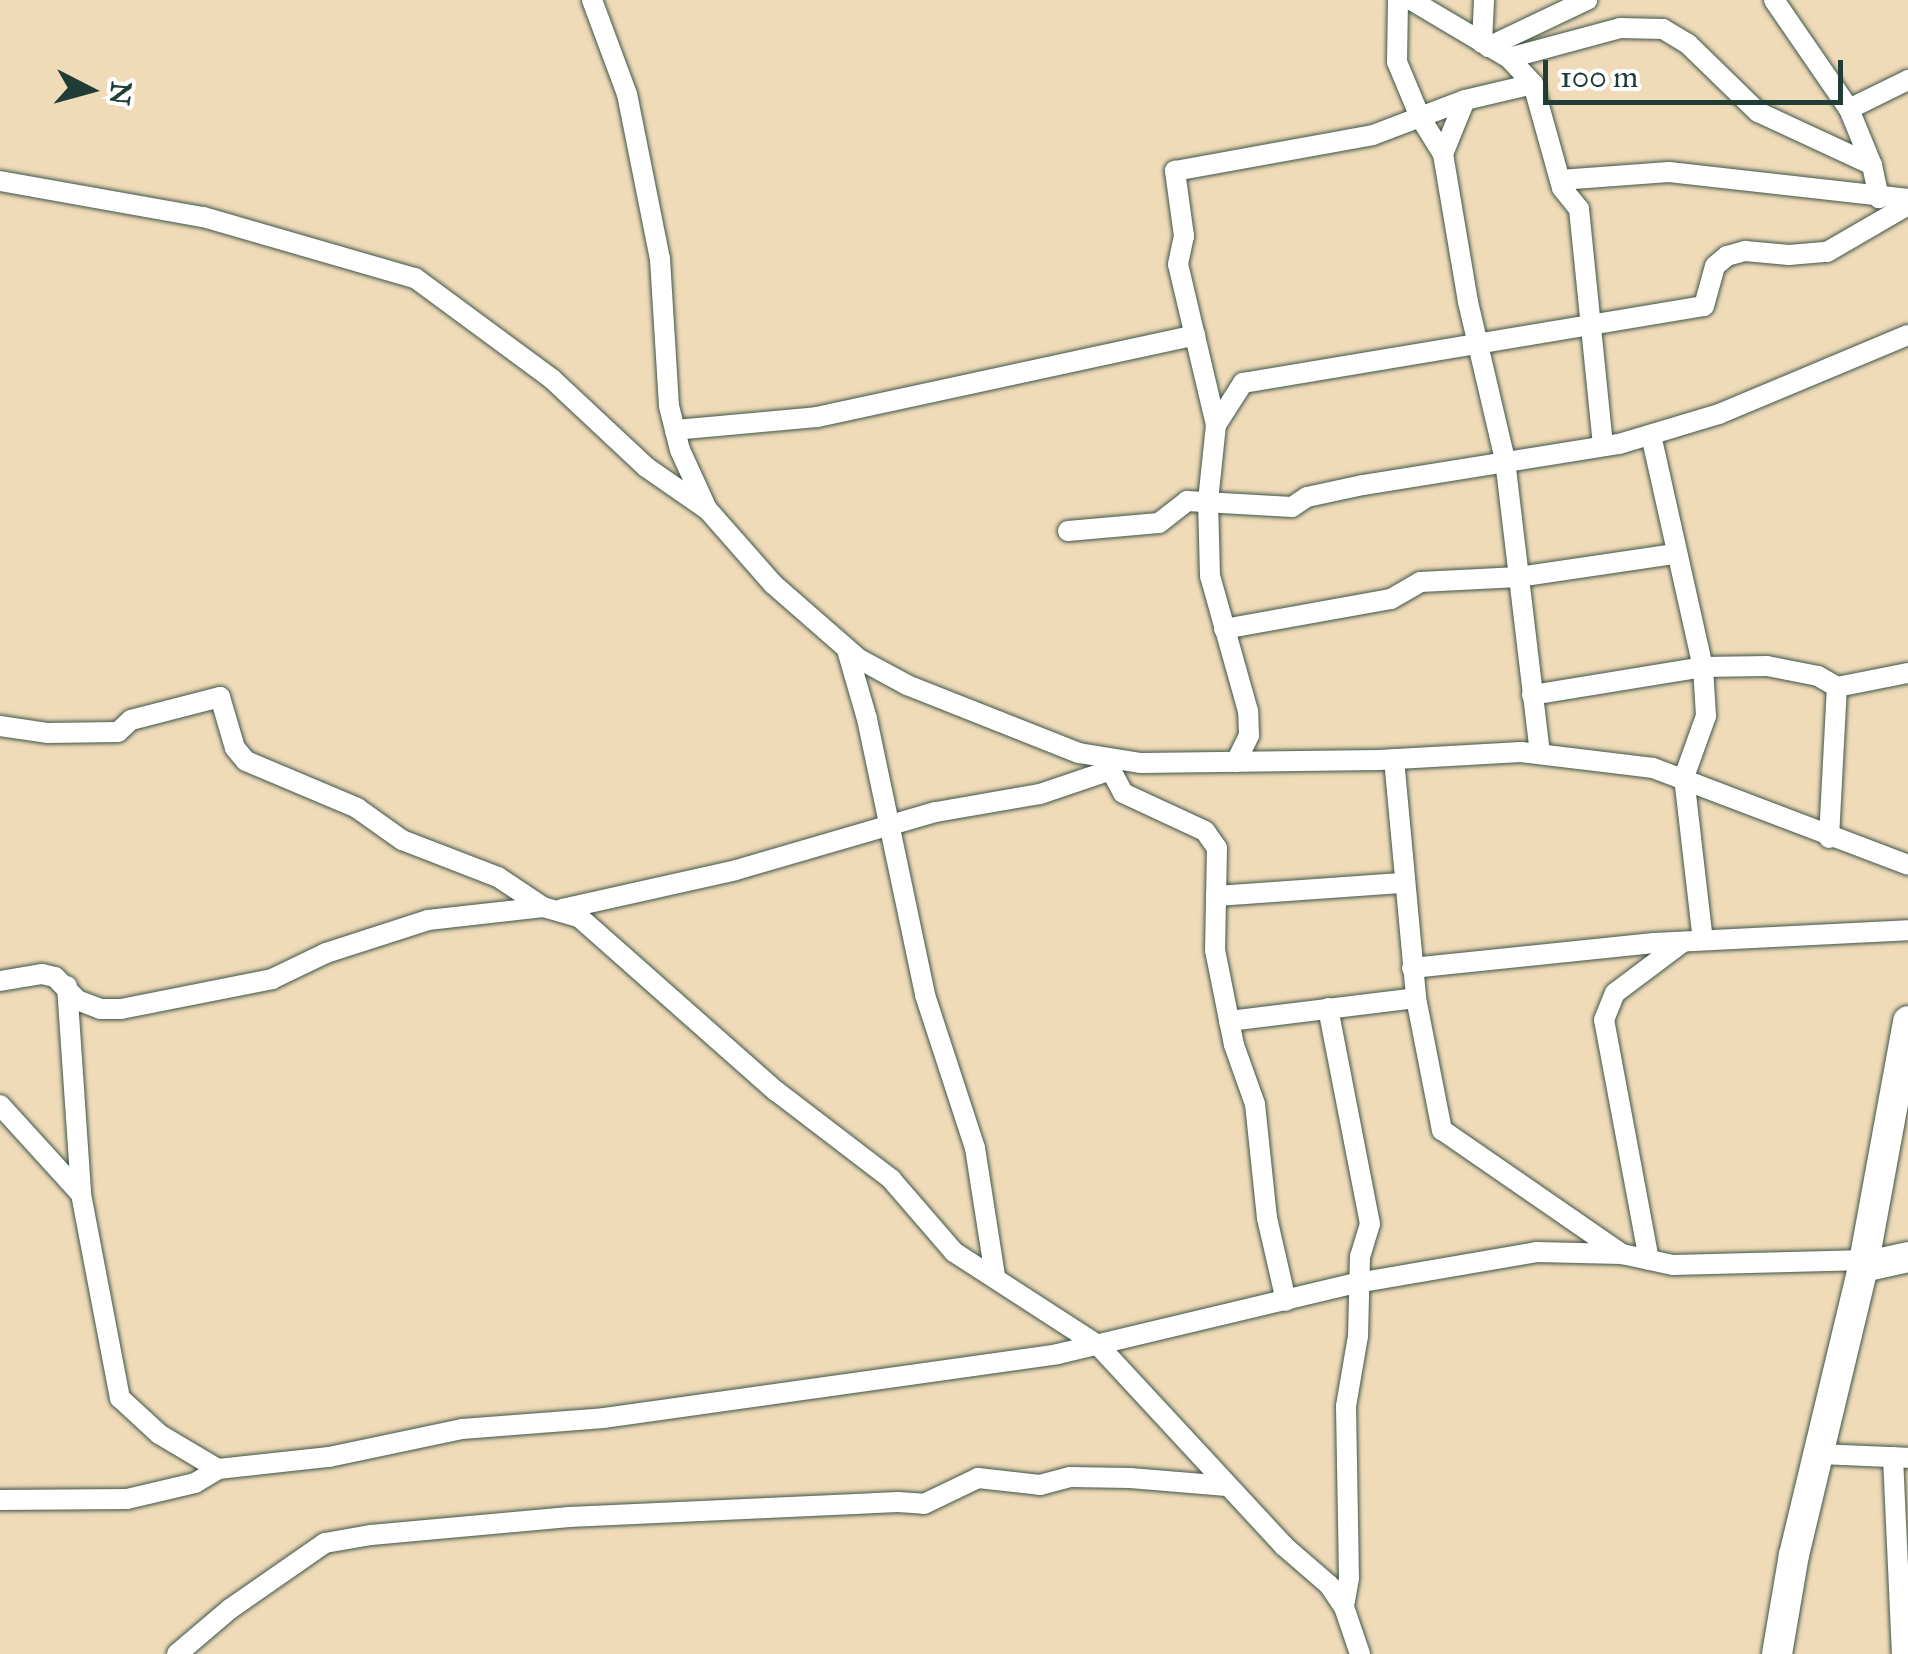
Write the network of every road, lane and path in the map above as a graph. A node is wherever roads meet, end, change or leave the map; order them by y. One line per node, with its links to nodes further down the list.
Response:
1 (592, 0): 25 (street)
2 (1398, 0): 13 (street)
3 (1411, 0): 7 (street)
4 (1484, 0): 7 (street)
5 (1587, 0): 7 (street)
6 (1774, 0): 12 (street)
7 (1485, 45): 8 (street)
8 (1509, 58): 10 (street); 15 (street)
9 (1908, 80): 12 (street)
10 (1533, 84): 11 (street); 16 (street)
11 (1465, 100): 13 (street); 14 (street)
12 (1850, 110): 15 (street)
13 (1420, 117): 14 (street); 21 (street)
14 (1443, 154): 23 (street)
15 (1872, 165): 18 (street)
16 (1560, 180): 18 (street); 20 (street)
17 (0, 182): 30 (street)
18 (1879, 198): 19 (street)
19 (1908, 202): 20 (street)
20 (1589, 325): 23 (street); 27 (street)
21 (1195, 335): 24 (street); 25 (street)
22 (1908, 335): 26 (street)
23 (1478, 344): 24 (street); 28 (street)
24 (1216, 426): 29 (street)
25 (675, 430): 30 (street)
26 (1651, 435): 27 (street); 32 (street)
27 (1603, 446): 28 (street)
28 (1505, 460): 29 (street); 33 (street)
29 (1208, 501): 31 (street); 34 (street)
30 (708, 510): 35 (street)
31 (1068, 530)
32 (1675, 554): 33 (street); 36 (street)
33 (1519, 577): 34 (street); 39 (street)
34 (1224, 629): 43 (street)
35 (847, 650): 44 (street); 46 (street)
36 (1703, 667): 38 (street); 39 (street); 45 (street)
37 (1908, 673): 38 (street)
38 (1837, 687): 47 (street)
39 (1532, 695): 41 (street)
40 (0, 726): 51 (street)
41 (1540, 754): 42 (street); 45 (street)
42 (1394, 760): 43 (street); 49 (street)
43 (1236, 762): 44 (street)
44 (1108, 765): 46 (street); 50 (street)
45 (1684, 777): 47 (street); 53 (street)
46 (889, 825): 51 (street); 67 (street)
47 (1829, 838): 48 (street)
48 (1908, 864)
49 (1402, 883): 50 (street); 54 (street)
50 (1216, 896): 59 (street)
51 (552, 908): 56 (street); 67 (street)
52 (1908, 930): 53 (street)
53 (1693, 941): 54 (street); 65 (street)
54 (1412, 968): 57 (street)
55 (0, 981): 56 (street)
56 (67, 986): 62 (street)
57 (1416, 998): 58 (street); 63 (street)
58 (1328, 1008): 59 (street); 68 (street)
59 (1229, 1020): 69 (street)
60 (1908, 1021): 66 (main road)
61 (0, 1105): 62 (street)
62 (81, 1194): 73 (street)
63 (1622, 1254): 65 (street); 68 (street)
64 (1908, 1257): 66 (main road)
65 (1649, 1260): 66 (street)
66 (1864, 1263): 71 (main road)
67 (995, 1276): 70 (street)
68 (1357, 1283): 69 (street); 76 (street)
69 (1286, 1301): 70 (street)
70 (1098, 1346): 73 (street); 74 (street)
71 (1818, 1454): 72 (street); 79 (main road)
72 (1900, 1458): 80 (street)
73 (218, 1469): 75 (street)
74 (1227, 1486): 76 (street); 77 (street)
75 (0, 1500)
76 (1344, 1607): 78 (street)
77 (177, 1654)
78 (1360, 1654)
79 (1777, 1654)
80 (1902, 1654)

